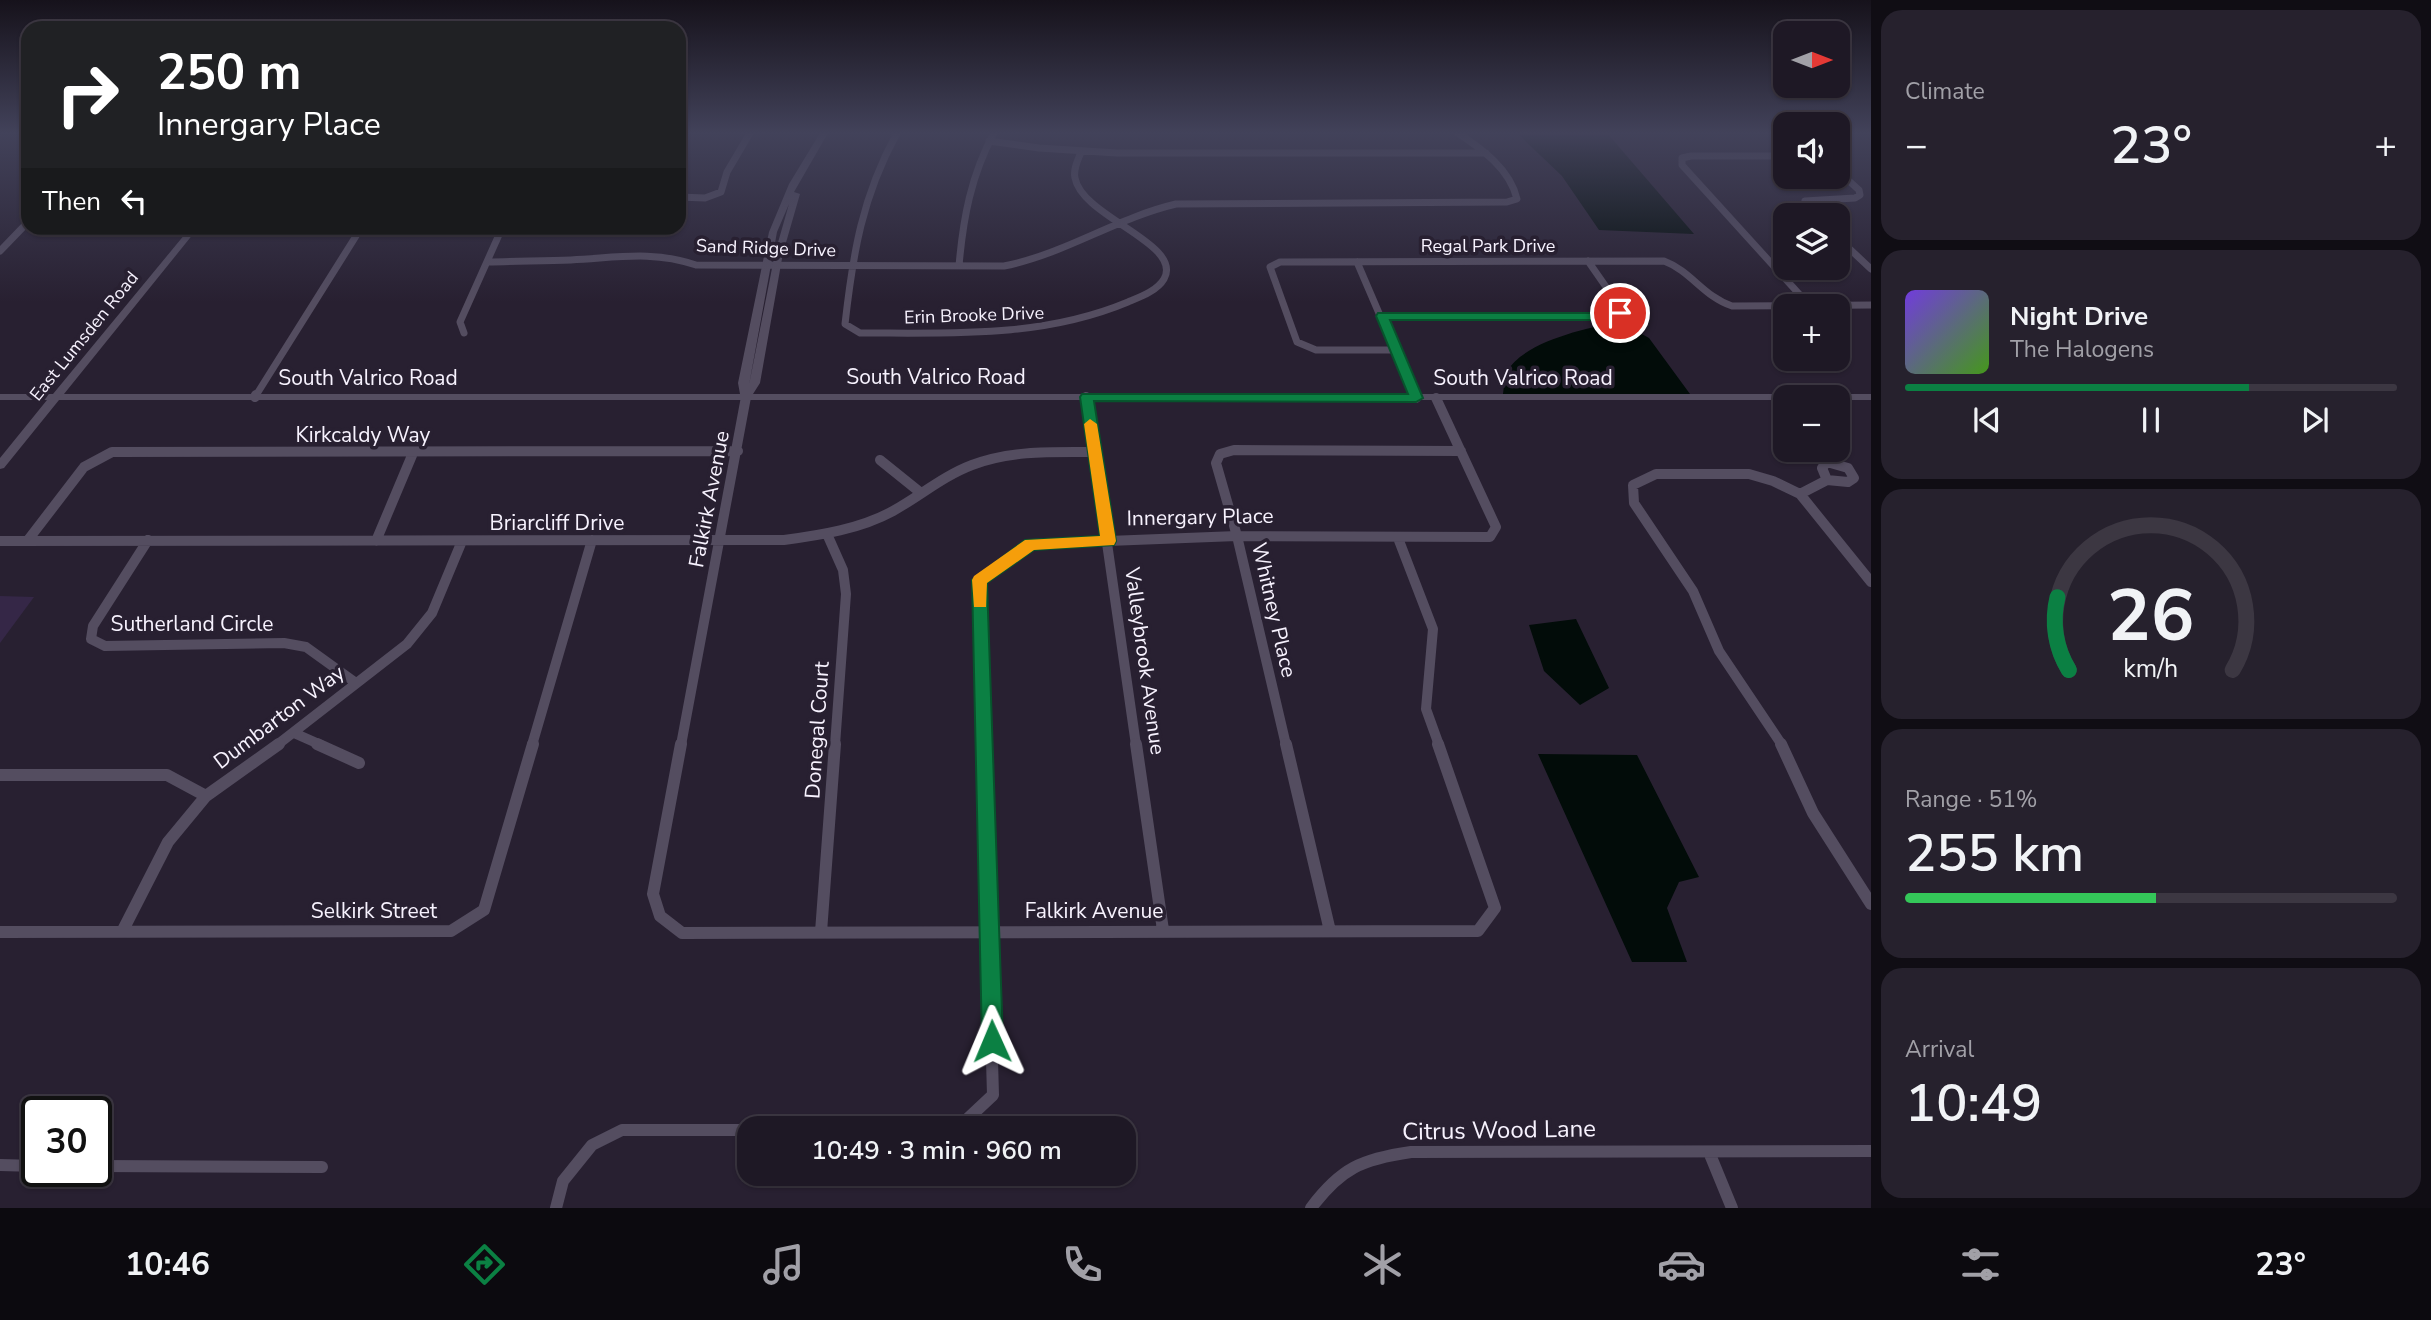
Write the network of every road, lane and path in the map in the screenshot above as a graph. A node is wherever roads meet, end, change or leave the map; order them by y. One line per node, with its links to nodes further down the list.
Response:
1 (722, 189): 10 (street)
2 (792, 189): 22 (street)
3 (798, 189): 23 (street)
4 (868, 189): 25 (street, Erin Brooke Drive)
5 (971, 189): 24 (street)
6 (1081, 189): 12 (street, Erin Brooke Drive)
7 (1513, 189): 12 (street, Sand Ridge Drive)
8 (1704, 189): 27 (street)
9 (1857, 189): 11 (street)
10 (686, 197)
11 (1805, 203)
12 (1120, 223): 24 (street, Sand Ridge Drive); 25 (street, Erin Brooke Drive)
13 (21, 229): 18 (street)
14 (188, 235): 35 (street, East Lumsden Road)
15 (499, 235): 20 (street)
16 (356, 236): 36 (street)
17 (1850, 249): 26 (street)
18 (0, 251)
19 (1588, 261): 21 (street, Regal Park Drive); 30 (street, Regal Park Drive); 31 (street)
20 (488, 262): 22 (street, Sand Ridge Drive); 32 (street)
21 (1357, 262): 31 (street); 33 (street, Regal Park Drive)
22 (765, 266): 23 (street, Sand Ridge Drive); 37 (street)
23 (776, 266): 25 (street, Sand Ridge Drive); 37 (street)
24 (959, 266): 25 (street, Sand Ridge Drive)
25 (852, 267)
26 (1871, 269)
27 (1800, 294)
28 (1850, 305): 29 (street, Regal Park Drive)
29 (1871, 305)
30 (1773, 306)
31 (1382, 316): 33 (street)
32 (464, 333)
33 (1397, 350): 40 (street)
34 (0, 397): 35 (street, South Valrico Road)
35 (57, 397): 36 (street, South Valrico Road); 47 (street, East Lumsden Road)
36 (255, 397): 37 (street, South Valrico Road)
37 (746, 397): 38 (street, South Valrico Road); 42 (street, Falkirk Avenue)
38 (1086, 397): 40 (street, South Valrico Road); 44 (street, Valleybrook Avenue)
39 (1871, 397): 41 (street, South Valrico Road)
40 (1416, 398): 41 (street, South Valrico Road)
41 (1436, 398): 43 (street, Innergary Place)
42 (738, 451): 45 (street, Kirkcaldy Way); 57 (street, Falkirk Avenue)
43 (1461, 451): 52 (street, Whitney Place); 53 (street, Innergary Place)
44 (1095, 452): 49 (street, Briarcliff Drive); 61 (street, Valleybrook Avenue)
45 (413, 453): 54 (street, Kirkcaldy Way); 59 (street)
46 (880, 460): 49 (street)
47 (0, 465)
48 (1828, 480): 50 (street)
49 (921, 493): 51 (street, Briarcliff Drive)
50 (1800, 494): 62 (street); 68 (street)
51 (827, 534): 57 (street, Briarcliff Drive); 73 (street, Donegal Court)
52 (1237, 536): 53 (street, Innergary Place); 61 (street, Innergary Place); 71 (street, Whitney Place)
53 (1398, 538): 71 (street, Falkirk Avenue)
54 (28, 540): 55 (street, Briarcliff Drive); 58 (street, Briarcliff Drive)
55 (148, 540): 59 (street, Briarcliff Drive); 63 (street, Sutherland Circle)
56 (592, 540): 57 (street, Briarcliff Drive); 60 (street, Briarcliff Drive); 69 (street, Selkirk Street)
57 (721, 540): 73 (street, Falkirk Avenue)
58 (0, 541)
59 (376, 541): 60 (street, Briarcliff Drive)
60 (462, 541): 63 (street, Dumbarton Way)
61 (1108, 541): 70 (street, Valleybrook Avenue); 74 (street, Innergary Place)
62 (1871, 582)
63 (356, 683): 64 (street, Dumbarton Way)
64 (294, 733): 65 (street); 67 (street, Dumbarton Way)
65 (359, 763)
66 (0, 775): 67 (street)
67 (206, 796): 69 (street, Dumbarton Way)
68 (1871, 904)
69 (123, 930): 72 (street, Selkirk Street)
70 (1163, 930): 71 (street, Falkirk Avenue); 74 (street, Falkirk Avenue)
71 (1330, 931)
72 (0, 932)
73 (821, 932): 74 (street, Falkirk Avenue)
74 (990, 932): 75 (street, Innergary Place)
75 (971, 1116)
76 (737, 1130): 83 (street)
77 (1871, 1151): 78 (street, Citrus Wood Lane)
78 (1709, 1152): 84 (street, Citrus Wood Lane); 85 (street)
79 (0, 1166): 80 (street)
80 (21, 1166)
81 (112, 1166): 82 (street)
82 (322, 1167)
83 (556, 1208)
84 (1311, 1208)
85 (1732, 1208)

